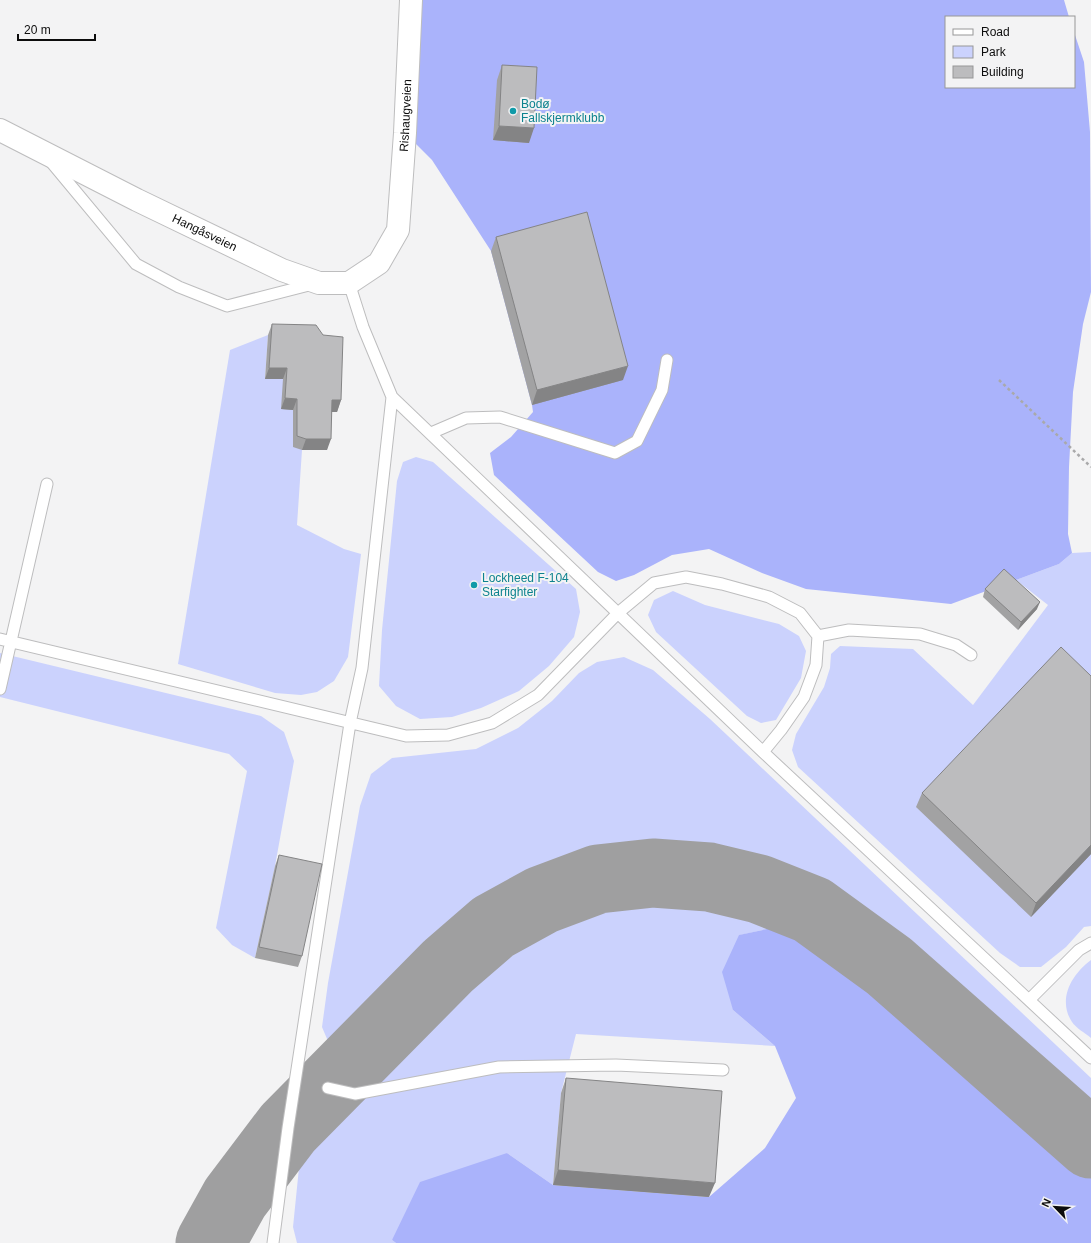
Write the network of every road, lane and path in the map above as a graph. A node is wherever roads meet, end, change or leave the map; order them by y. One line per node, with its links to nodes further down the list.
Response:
1 (411, 0): 5 (street, Rishaugveien)
2 (0, 130): 3 (street, Hangåsveien)
3 (42, 151): 4 (street, Hangåsveien); 4 (lane)
4 (319, 282): 5 (street, Hangåsveien)
5 (349, 282): 8 (lane)
6 (667, 360): 9 (lane)
7 (999, 380): 10 (path)
8 (392, 397): 9 (lane); 17 (lane)
9 (431, 433): 12 (lane)
10 (1091, 467)
11 (47, 484): 14 (lane)
12 (618, 613): 13 (lane); 17 (lane); 18 (lane)
13 (818, 636): 15 (lane); 18 (lane)
14 (5, 640): 16 (lane); 17 (lane)
15 (971, 655)
16 (0, 689)
17 (350, 723): 24 (lane)
18 (763, 752): 20 (lane)
19 (1091, 943): 20 (lane)
20 (1029, 1000): 21 (lane)
21 (1091, 1058)
22 (723, 1070): 23 (lane)
23 (328, 1088)
24 (272, 1243)

